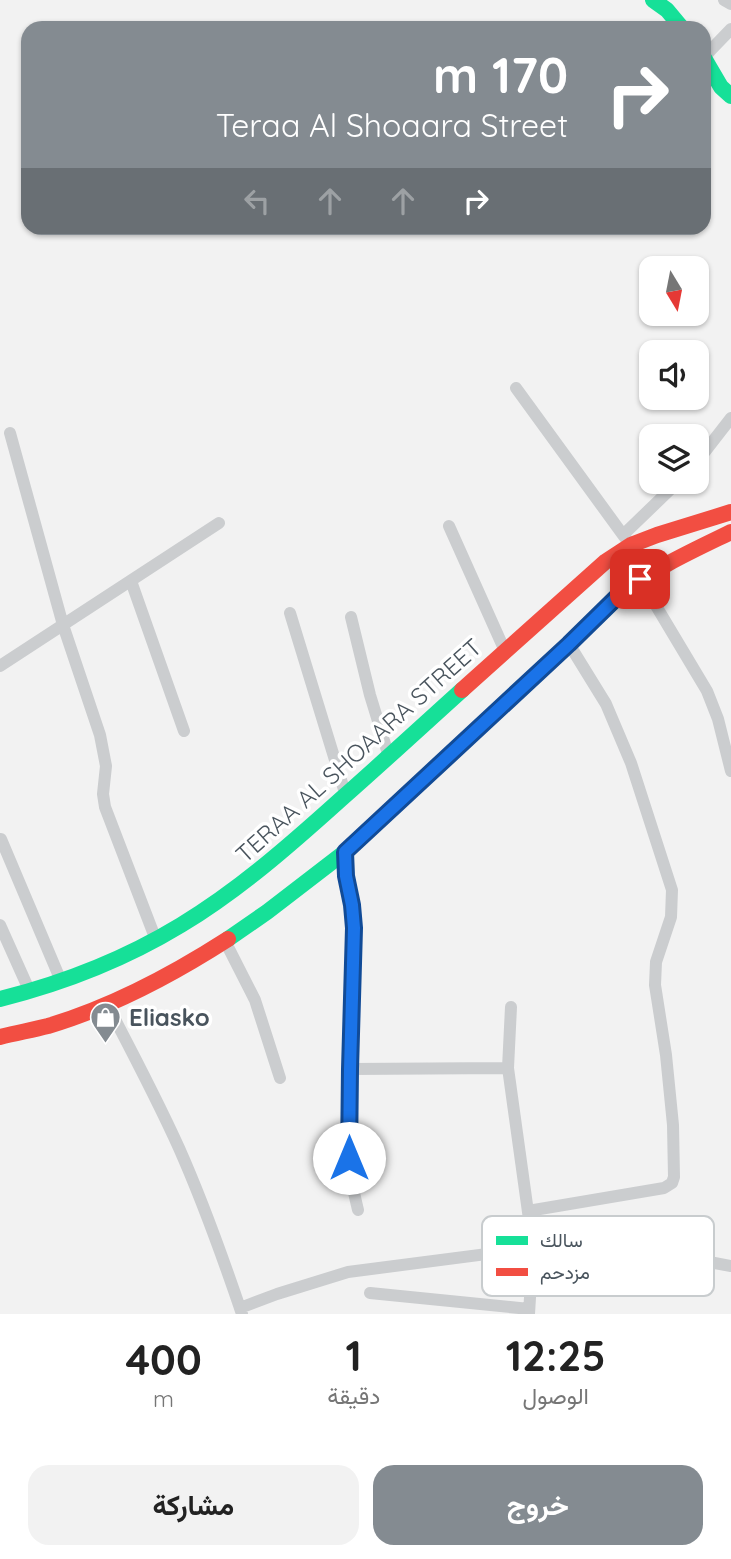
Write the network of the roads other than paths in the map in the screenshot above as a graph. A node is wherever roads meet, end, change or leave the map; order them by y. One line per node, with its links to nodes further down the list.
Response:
1 (653, 0): 4 (main road)
2 (724, 0): 3 (street)
3 (731, 4)
4 (676, 21)
5 (731, 29): 6 (street)
6 (711, 50)
7 (711, 69): 8 (main road)
8 (731, 96)
9 (516, 388): 19 (street)
10 (731, 418): 12 (street)
11 (10, 433): 26 (street)
12 (709, 446)
13 (668, 494): 19 (street)
14 (731, 512): 18 (main road, TERAA AL SHOAARA STREET)
15 (219, 523): 23 (street)
16 (449, 526): 28 (street)
17 (731, 532): 21 (main road, TERAA AL SHOAARA STREET)
18 (657, 535): 19 (main road, TERAA AL SHOAARA STREET); 21 (main road)
19 (627, 540): 20 (main road, TERAA AL SHOAARA STREET)
20 (605, 562): 22 (main road); 28 (main road, TERAA AL SHOAARA STREET)
21 (668, 563): 22 (main road, TERAA AL SHOAARA STREET)
22 (629, 578): 27 (main road, TERAA AL SHOAARA STREET); 32 (street)
23 (131, 580): 26 (street); 30 (street)
24 (290, 613): 33 (street)
25 (351, 617): 31 (street)
26 (63, 625): 29 (street); 38 (street)
27 (569, 644): 35 (main road, TERAA AL SHOAARA STREET); 49 (street)
28 (505, 651): 31 (main road, TERAA AL SHOAARA STREET)
29 (0, 666)
30 (184, 731)
31 (390, 757): 33 (main road, TERAA AL SHOAARA STREET)
32 (731, 771)
33 (346, 797): 37 (main road, TERAA AL SHOAARA STREET)
34 (1, 839): 39 (street)
35 (345, 852): 37 (main road, TERAA AL SHOAARA STREET); 46 (street)
36 (0, 925): 40 (street)
37 (215, 926): 38 (main road, TERAA AL SHOAARA STREET); 42 (main road, TERAA AL SHOAARA STREET); 47 (street)
38 (156, 940): 39 (main road, TERAA AL SHOAARA STREET)
39 (61, 981): 40 (main road, TERAA AL SHOAARA STREET)
40 (30, 992): 41 (main road, TERAA AL SHOAARA STREET)
41 (0, 999)
42 (107, 1004): 44 (main road, TERAA AL SHOAARA STREET); 53 (street)
43 (511, 1007): 45 (street)
44 (0, 1037)
45 (508, 1068): 46 (street); 49 (street)
46 (350, 1069): 48 (street)
47 (281, 1078)
48 (358, 1210)
49 (528, 1211): 50 (street)
50 (529, 1216)
51 (482, 1255): 53 (street)
52 (370, 1293): 54 (street)
53 (241, 1311)
54 (529, 1312)

